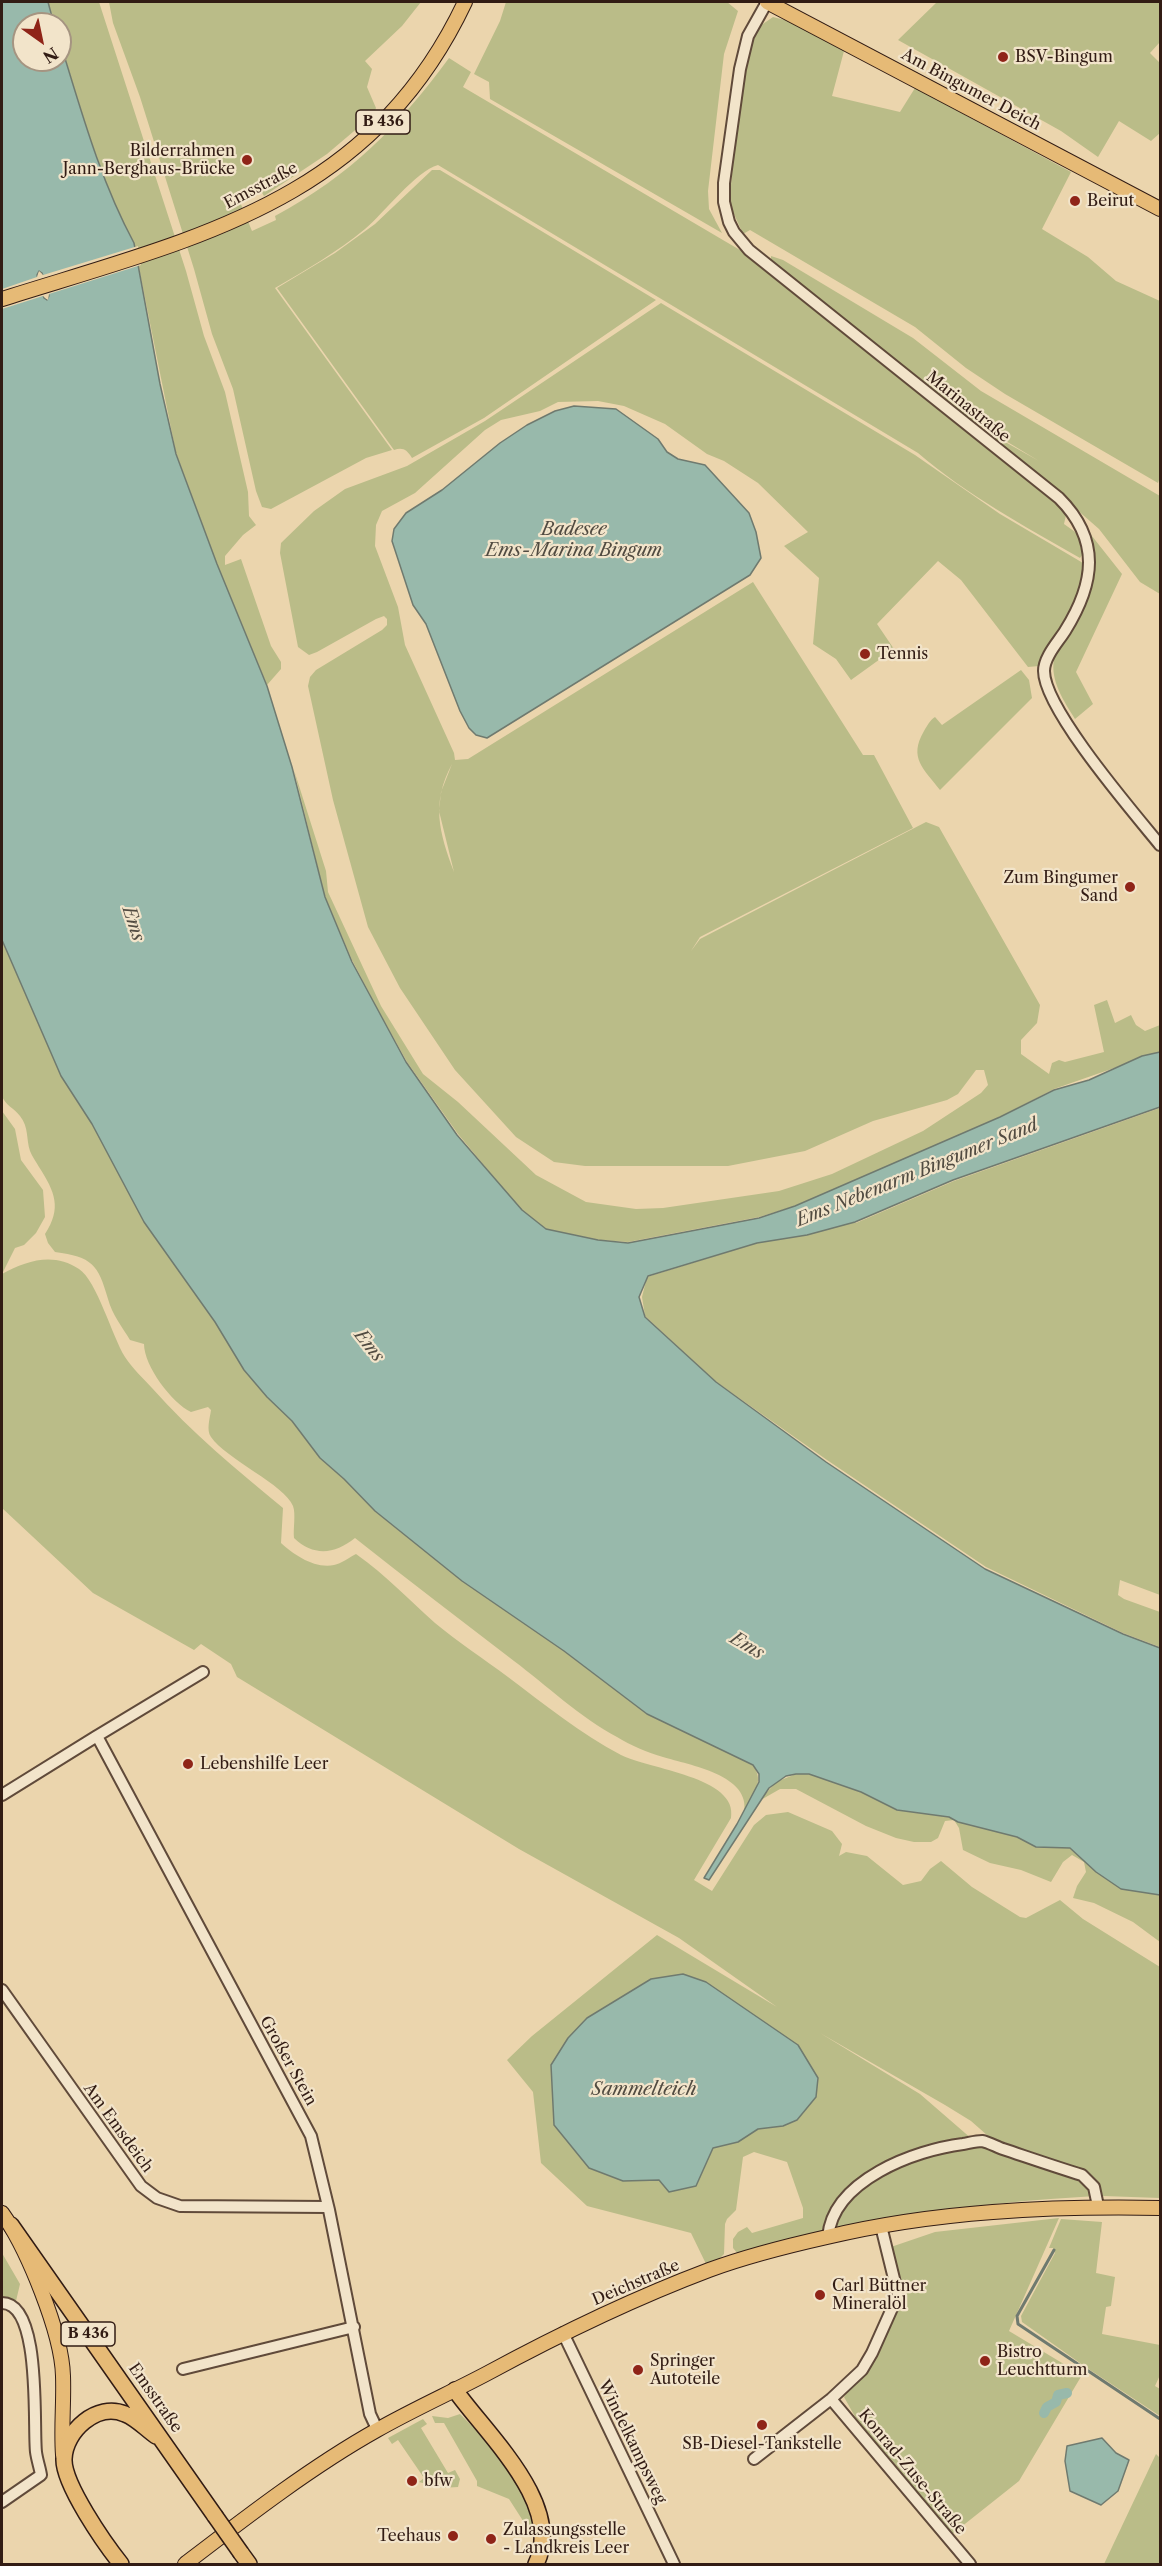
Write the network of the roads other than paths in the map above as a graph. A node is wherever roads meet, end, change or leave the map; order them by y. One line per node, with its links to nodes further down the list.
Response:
1 (465, 2): 4 (main road, Emsstraße / B 436)
2 (767, 2): 3 (main road, Am Bingumer Deich); 5 (street, Marinastraße)
3 (1161, 209)
4 (2, 299)
5 (1161, 845)
6 (203, 1672): 7 (street)
7 (97, 1736): 8 (street); 11 (street, Großer Stein)
8 (2, 1795)
9 (2, 1990): 11 (street, Am Emsdeich)
10 (1098, 2206): 12 (main road, Deichstraße); 14 (main road, Deichstraße); 15 (street)
11 (328, 2207): 17 (street, Großer Stein)
12 (1161, 2208)
13 (6, 2219): 23 (highway, Emsstraße / B 436); 25 (main road)
14 (881, 2226): 15 (main road, Deichstraße); 21 (street)
15 (828, 2237): 18 (main road, Deichstraße)
16 (2, 2303): 26 (street)
17 (354, 2327): 19 (street); 22 (street, Großer Stein)
18 (563, 2333): 20 (main road, Deichstraße); 31 (street, Windelkampsweg)
19 (183, 2369)
20 (455, 2390): 22 (main road, Deichstraße); 30 (highway)
21 (831, 2399): 24 (street); 32 (street, Konrad-Zuse-Straße)
22 (377, 2429): 29 (main road, Deichstraße)
23 (165, 2443): 25 (highway); 27 (highway, Emsstraße / B 436, bridge)
24 (754, 2459)
25 (64, 2460): 28 (highway)
26 (2, 2502)
27 (245, 2559)
28 (121, 2565)
29 (185, 2565)
30 (536, 2565)
31 (674, 2565)
32 (970, 2565)

